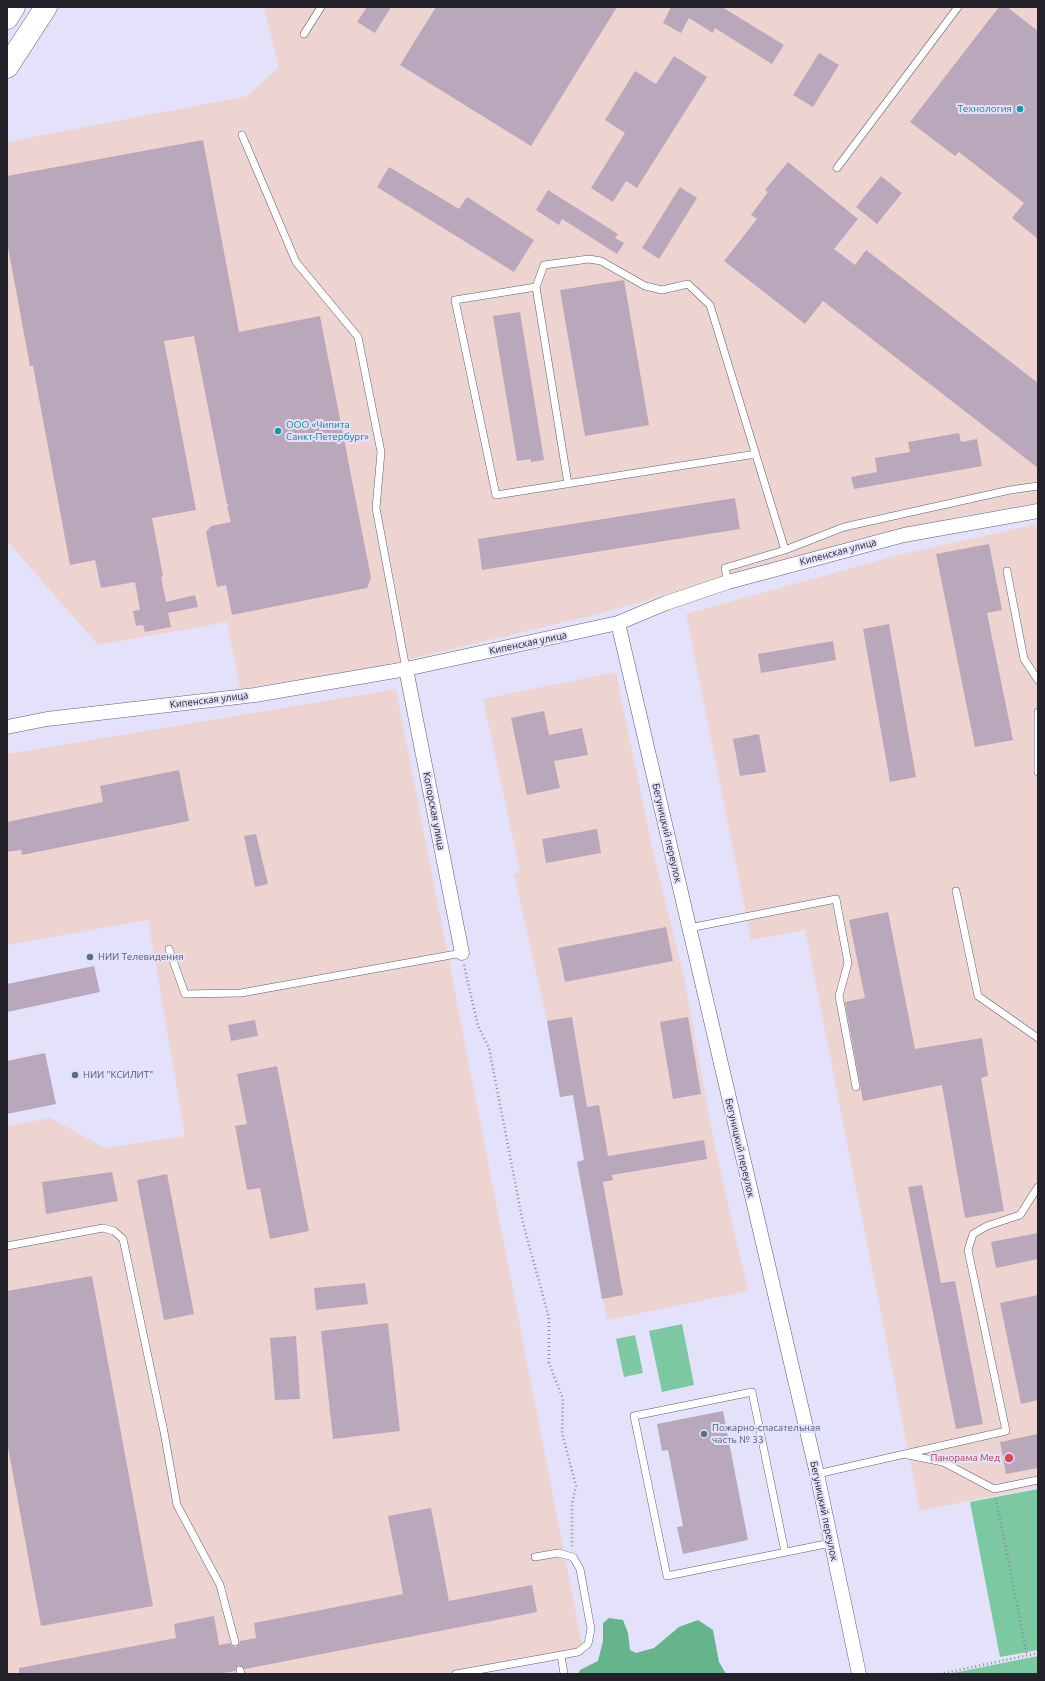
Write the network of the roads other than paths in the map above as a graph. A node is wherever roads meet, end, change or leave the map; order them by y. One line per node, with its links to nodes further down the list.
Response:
1 (14, 7): 5 (highway)
2 (46, 7): 7 (highway)
3 (321, 7): 6 (lane)
4 (958, 7): 9 (lane)
5 (7, 18)
6 (304, 34)
7 (7, 67)
8 (242, 135): 19 (lane)
9 (837, 168)
10 (536, 287): 11 (lane); 12 (lane); 12 (lane)
11 (756, 454): 12 (lane); 15 (lane)
12 (568, 484)
13 (1038, 486): 15 (lane)
14 (1038, 511): 17 (street, Кипенская улица)
15 (785, 550): 17 (lane)
16 (1007, 571): 20 (lane)
17 (728, 582): 18 (street, Кипенская улица)
18 (618, 623): 19 (street, Кипенская улица); 25 (street, Бегуницкий переулок)
19 (406, 670): 22 (street, Кипенская улица); 27 (street, Копорская улица)
20 (1038, 680)
21 (1038, 712): 23 (lane)
22 (7, 727)
23 (1038, 772)
24 (956, 891): 28 (lane)
25 (689, 928): 29 (lane); 33 (street, Бегуницкий переулок)
26 (169, 949): 27 (lane)
27 (462, 953)
28 (1038, 1038)
29 (856, 1087)
30 (1038, 1187): 32 (lane)
31 (7, 1246): 38 (lane)
32 (900, 1455): 33 (lane); 34 (lane)
33 (817, 1474): 35 (street, Бегуницкий переулок)
34 (1038, 1480)
35 (831, 1543): 36 (lane); 42 (street, Бегуницкий переулок)
36 (785, 1552): 36 (lane)
37 (535, 1557): 39 (lane)
38 (235, 1642)
39 (561, 1655): 40 (lane); 41 (lane)
40 (456, 1674)
41 (564, 1674)
42 (859, 1674)

